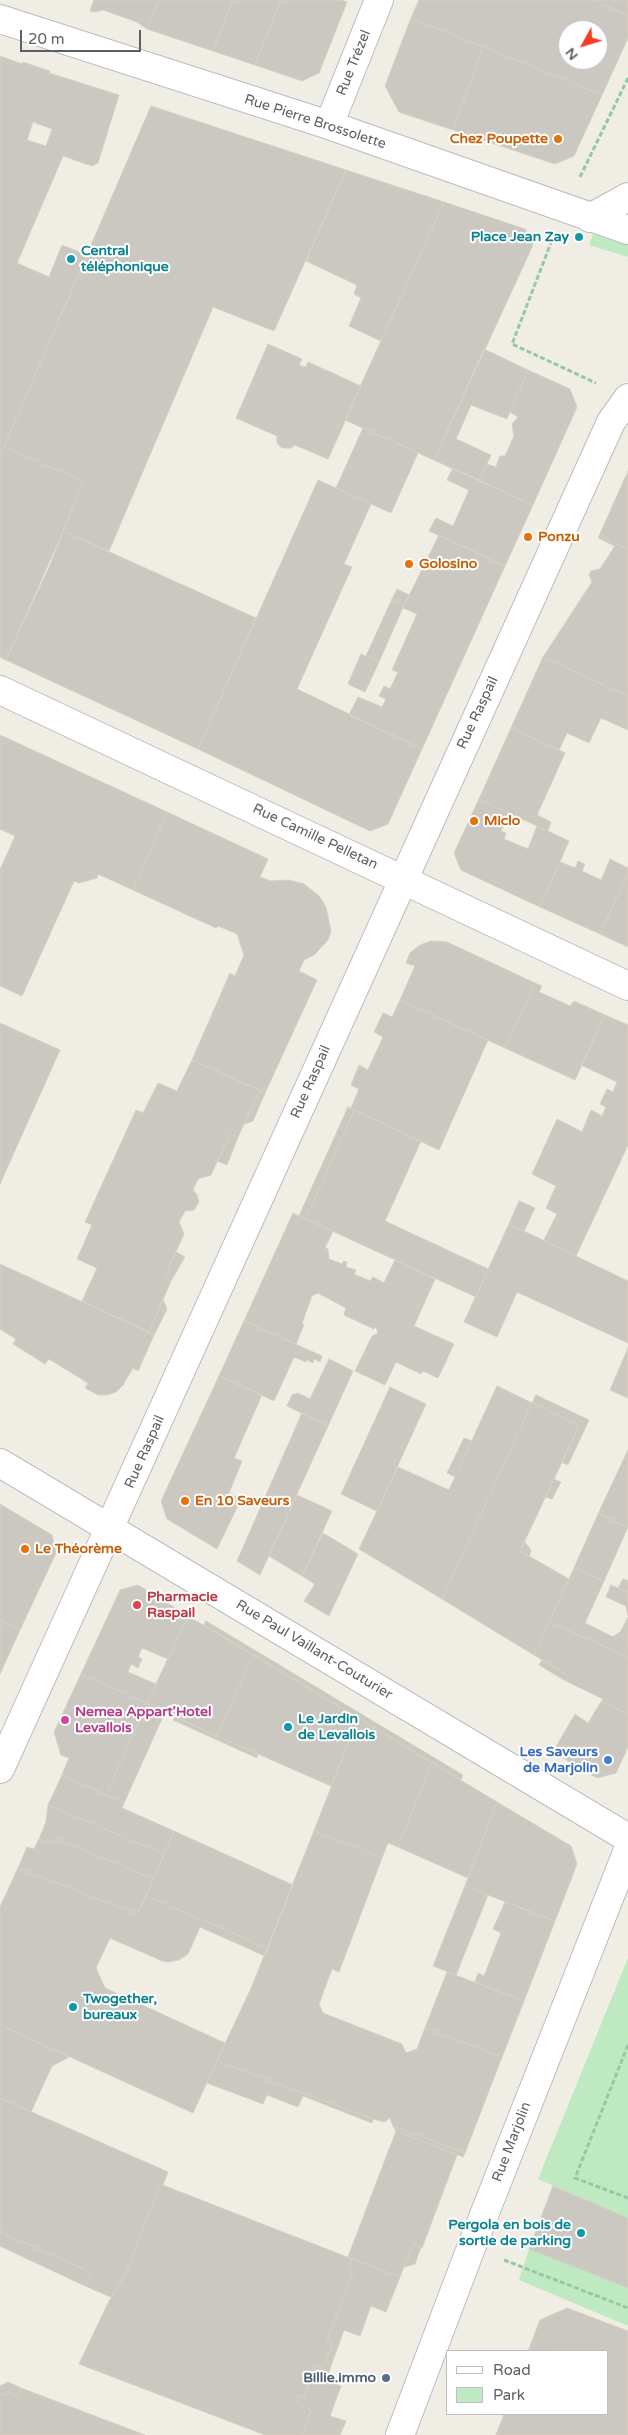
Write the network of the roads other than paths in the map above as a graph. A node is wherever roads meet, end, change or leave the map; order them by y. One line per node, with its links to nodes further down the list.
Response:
1 (379, 0): 3 (street, Rue Trézel)
2 (0, 19): 3 (street, Rue Pierre Brossolette)
3 (329, 125): 5 (street, Rue Pierre Brossolette)
4 (628, 197): 5 (street)
5 (590, 218): 6 (street, Rue Pierre Brossolette)
6 (628, 230)
7 (628, 398): 9 (street, Rue Raspail)
8 (0, 690): 9 (street, Rue Camille Pelletan)
9 (403, 878): 10 (street, Rue Camille Pelletan); 12 (street, Rue Raspail)
10 (628, 986)
11 (0, 1463): 12 (street, Rue Paul Vaillant-Couturier)
12 (111, 1528): 13 (street, Rue Raspail); 14 (street, Rue Paul Vaillant-Couturier)
13 (0, 1769)
14 (628, 1838)
15 (628, 1850): 16 (street, Rue Marjolin)
16 (400, 2435)

